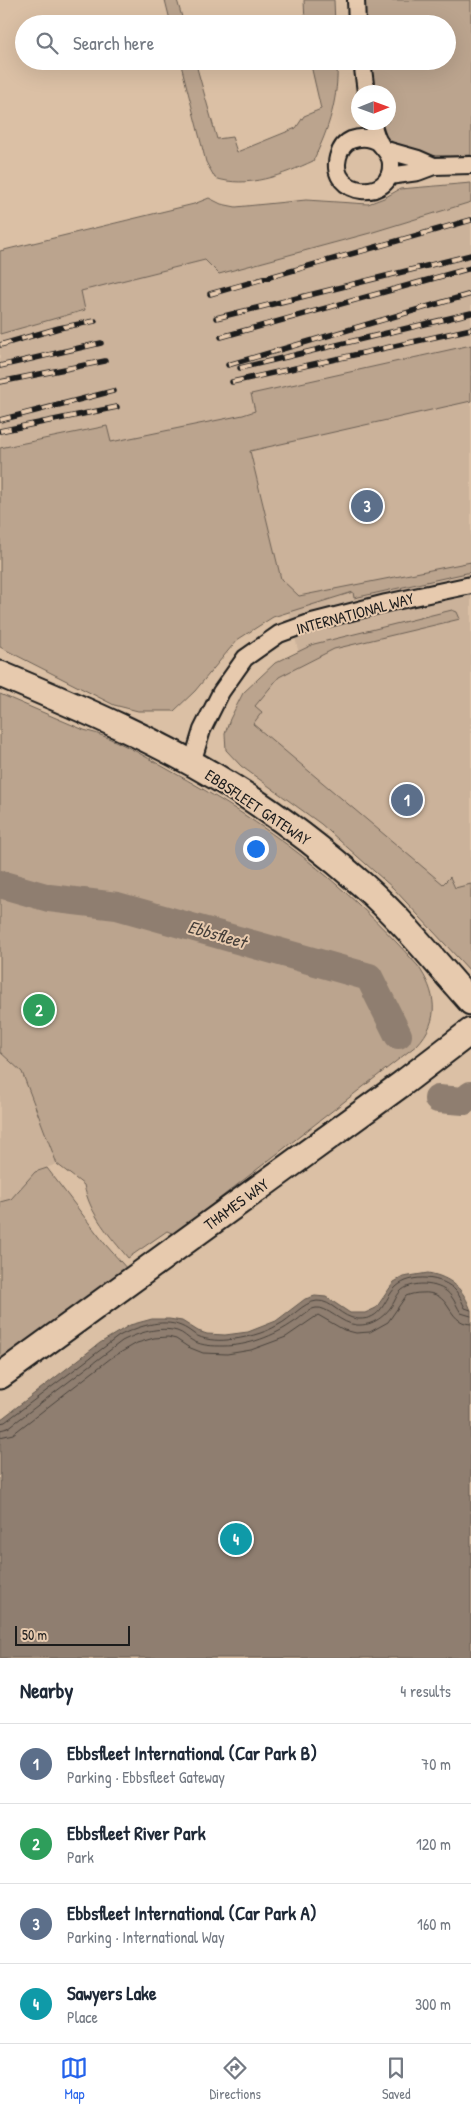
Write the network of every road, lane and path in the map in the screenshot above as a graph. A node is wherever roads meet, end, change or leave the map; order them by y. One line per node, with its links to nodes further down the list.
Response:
1 (356, 0): 2 (street)
2 (357, 15)
3 (363, 70): 4 (street)
4 (365, 85)
5 (376, 130): 6 (street)
6 (383, 147): 8 (street); 9 (street); 9 (street)
7 (471, 165): 8 (street)
8 (434, 166): 9 (street)
9 (389, 176)
10 (471, 585): 12 (street, INTERNATIONAL WAY)
11 (0, 674): 12 (main road, EBBSFLEET GATEWAY)
12 (192, 763): 13 (main road, EBBSFLEET GATEWAY)
13 (471, 1002)
14 (471, 1031): 15 (main road, THAMES WAY)
15 (0, 1376)

